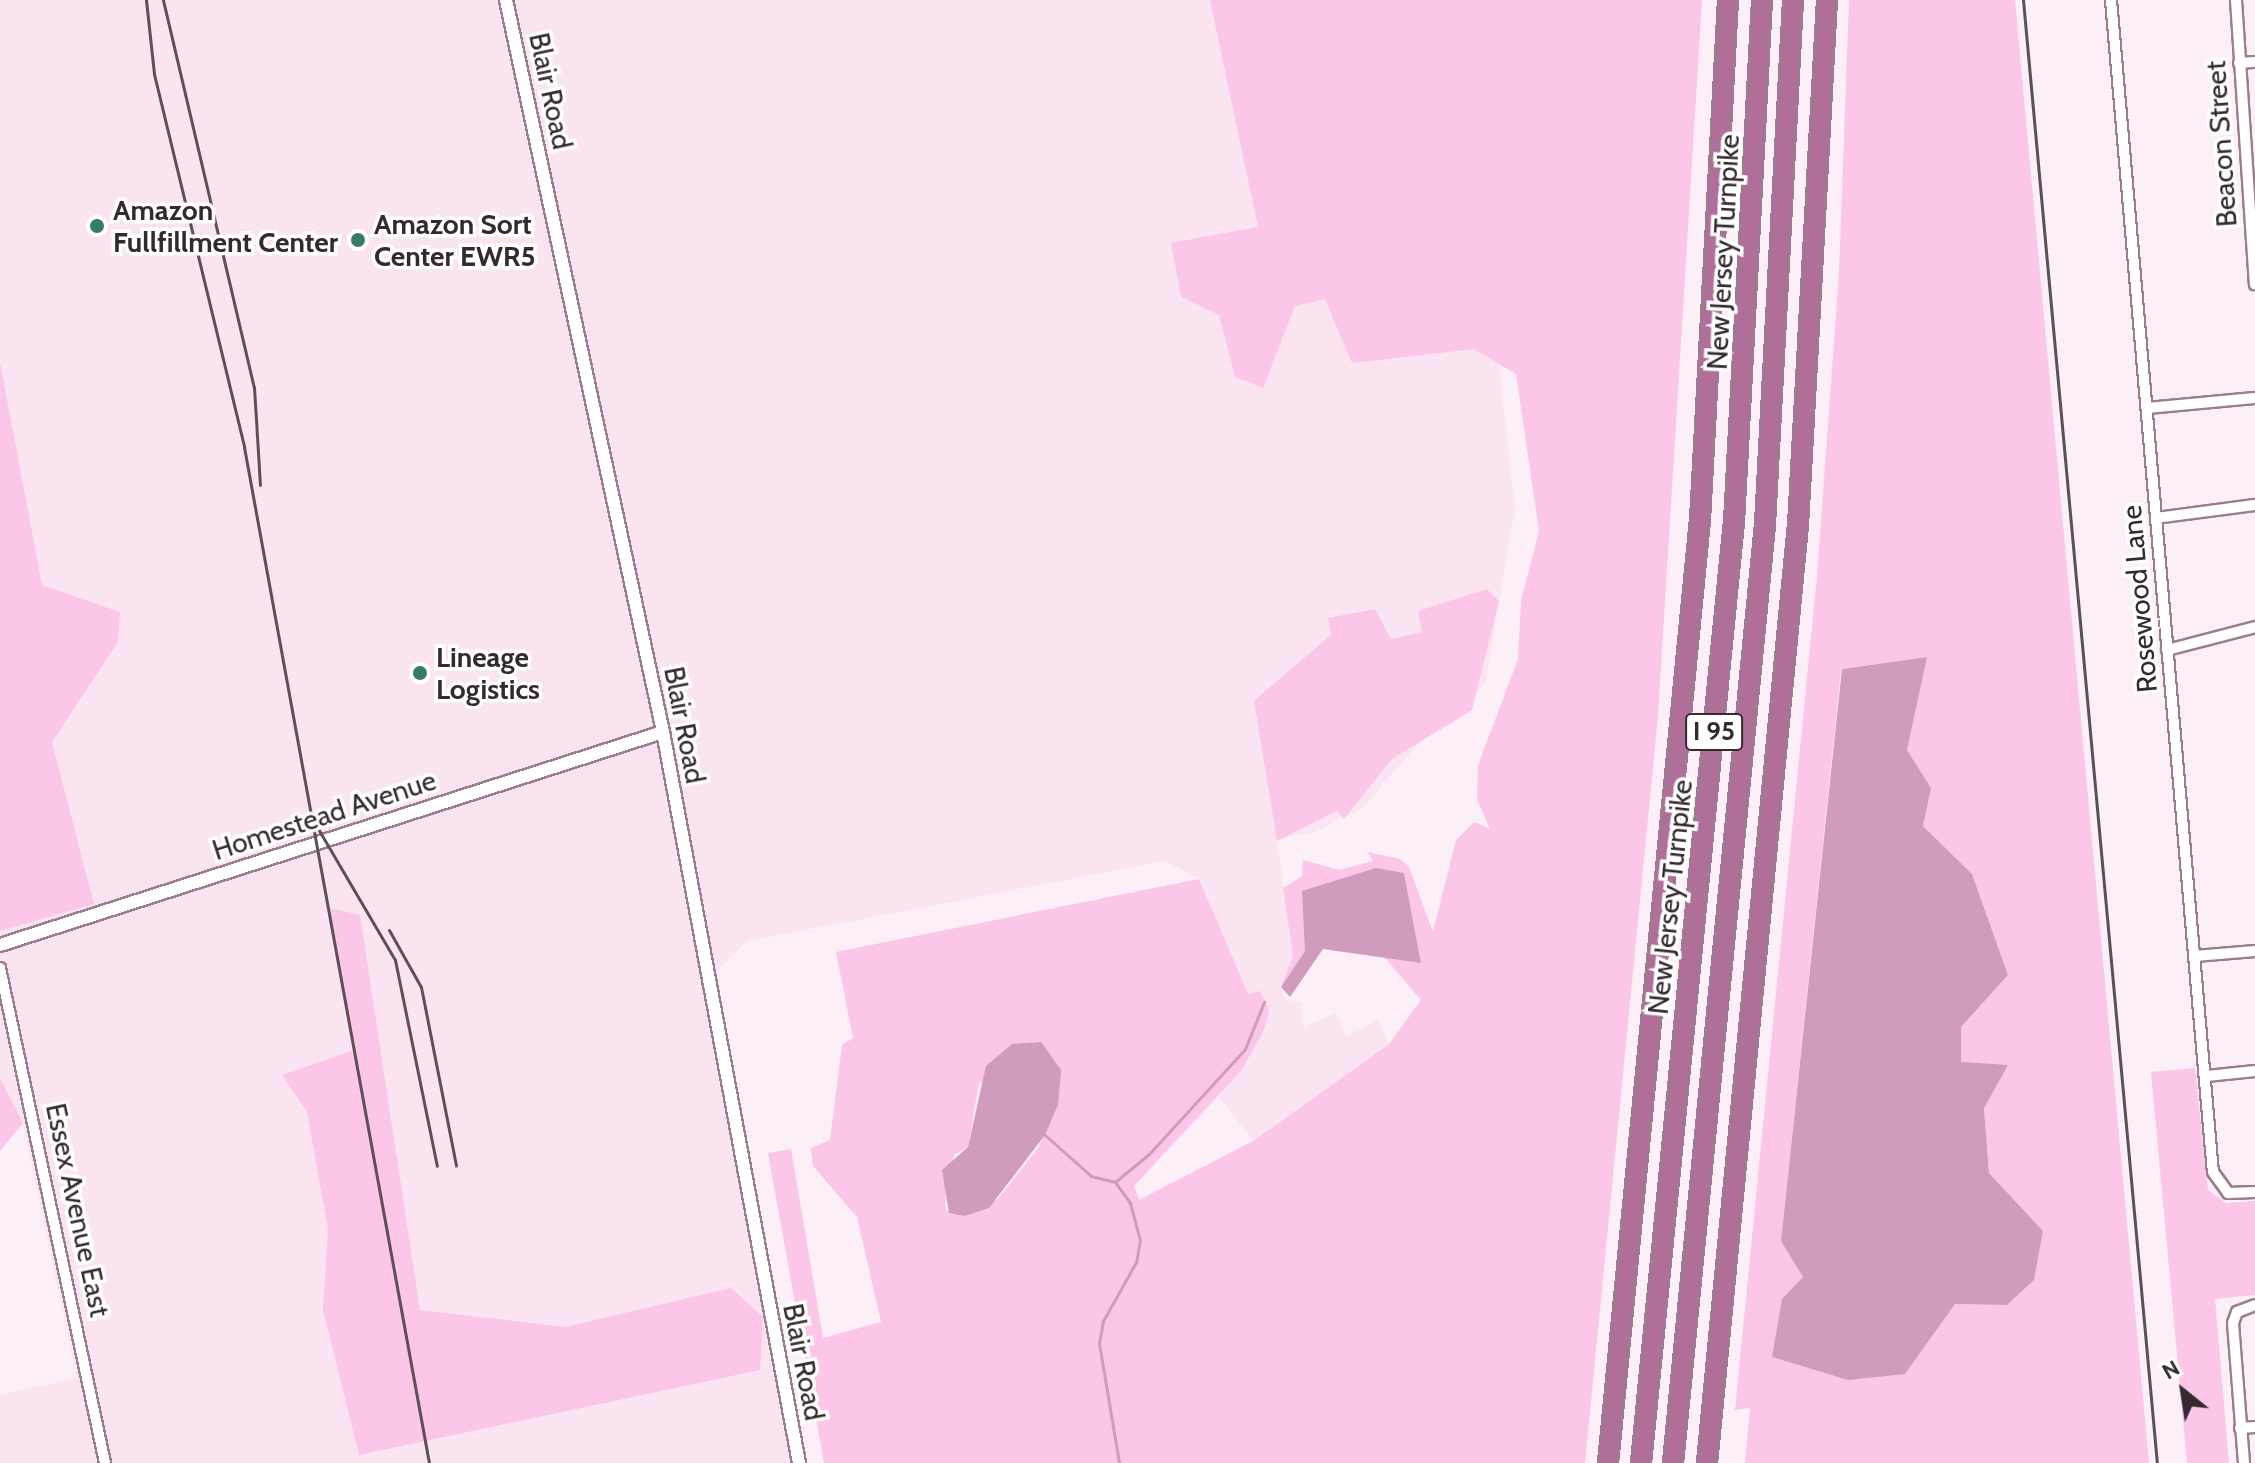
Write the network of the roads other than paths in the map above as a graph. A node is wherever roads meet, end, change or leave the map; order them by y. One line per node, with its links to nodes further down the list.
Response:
1 (506, 0): 17 (street, Blair Road)
2 (1728, 0): 30 (highway, New Jersey Turnpike / I 95)
3 (1762, 0): 31 (highway, New Jersey Turnpike / I 95)
4 (1793, 0): 32 (highway, New Jersey Turnpike / I 95)
5 (1827, 0): 33 (highway, I 95)
6 (2111, 0): 12 (street, Rosewood Lane)
7 (2236, 0): 9 (street, Beacon Street)
8 (2255, 62): 9 (street)
9 (2239, 63): 10 (street, Beacon Street)
10 (2255, 284)
11 (2255, 398): 12 (street)
12 (2147, 408): 14 (street, Rosewood Lane)
13 (2255, 505): 14 (street)
14 (2156, 518): 16 (street, Rosewood Lane)
15 (2255, 627): 16 (street)
16 (2167, 650): 20 (street, Rosewood Lane)
17 (663, 732): 18 (street, Homestead Avenue); 29 (street, Blair Road)
18 (0, 945)
19 (2255, 951): 20 (street)
20 (2195, 956): 23 (street, Rosewood Lane)
21 (0, 968): 28 (street, Essex Avenue East)
22 (2255, 1071): 23 (street)
23 (2207, 1076): 24 (street, Rosewood Lane)
24 (2255, 1192)
25 (2255, 1306): 27 (street)
26 (2255, 1427): 27 (street)
27 (2240, 1428): 34 (street)
28 (105, 1463)
29 (799, 1463)
30 (1608, 1463)
31 (1641, 1463)
32 (1673, 1463)
33 (1707, 1463)
34 (2244, 1463)

